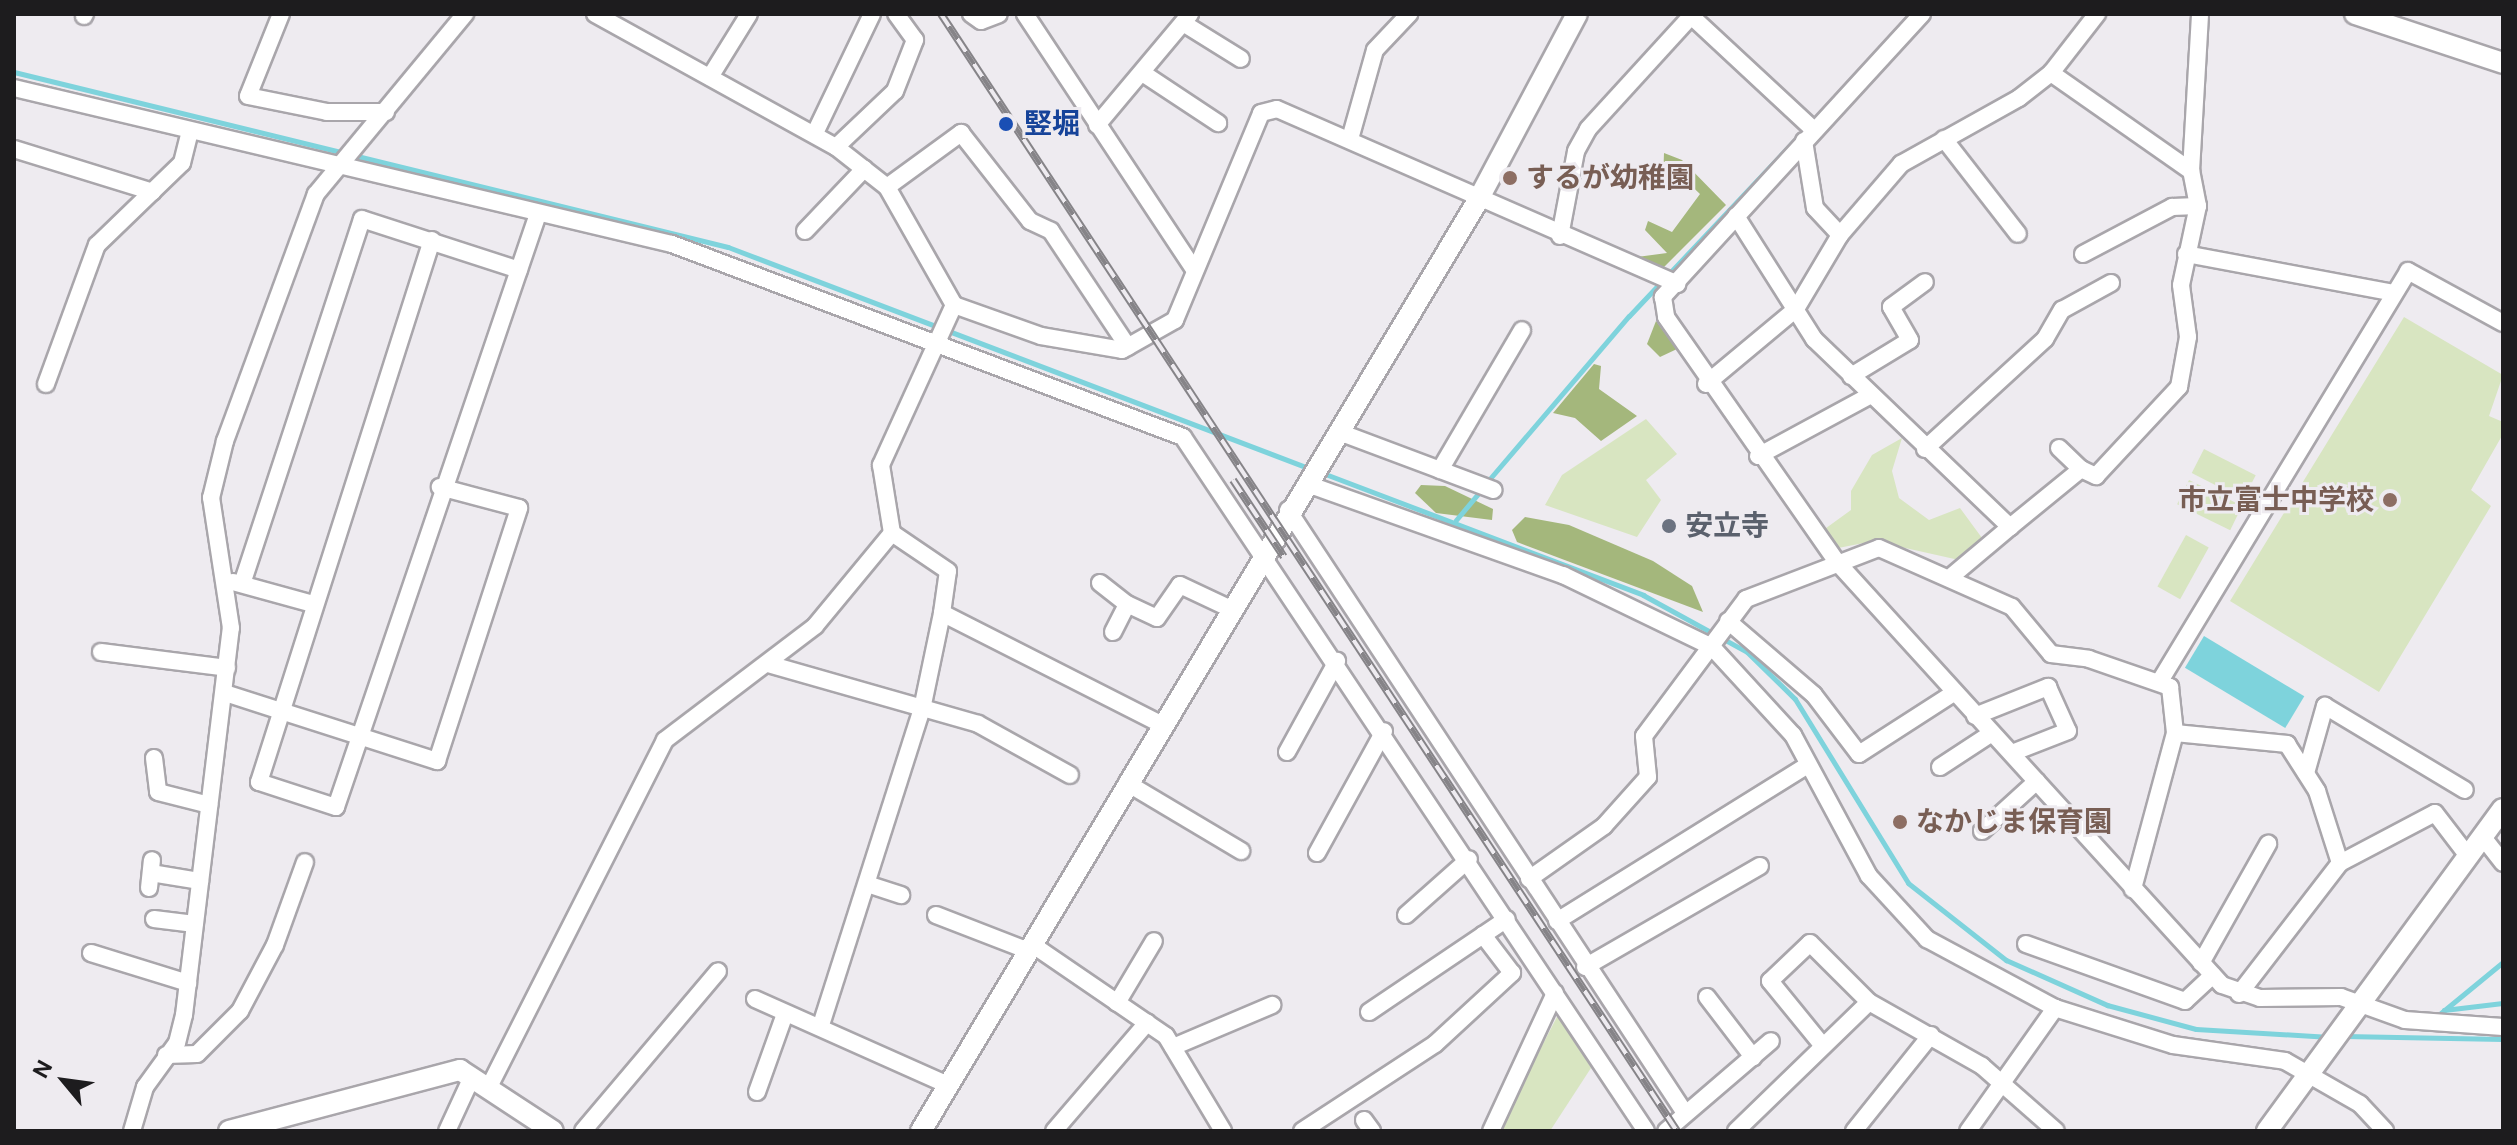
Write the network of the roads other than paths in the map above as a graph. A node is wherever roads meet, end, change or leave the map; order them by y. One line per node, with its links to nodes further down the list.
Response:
1 (281, 14): 24 (street)
2 (465, 14): 24 (street)
3 (595, 14): 22 (street)
4 (749, 14): 22 (street)
5 (872, 14): 28 (street)
6 (896, 14): 32 (street)
7 (971, 14): 8 (street)
8 (999, 14)
9 (1409, 14): 30 (street)
10 (1577, 14): 39 (street)
11 (2097, 14): 20 (street)
12 (2200, 14): 36 (street)
13 (2355, 14): 19 (street)
14 (1691, 15): 29 (street); 46 (street)
15 (1029, 16): 26 (street)
16 (1187, 18): 18 (street); 21 (street)
17 (1913, 19): 29 (street)
18 (1241, 59)
19 (2503, 63)
20 (2051, 73): 31 (street); 36 (street)
21 (1144, 74): 25 (street); 26 (street)
22 (710, 77): 28 (street)
23 (14, 88): 27 (street)
24 (386, 112): 34 (street)
25 (1218, 123)
26 (1097, 125): 50 (street)
27 (190, 132): 34 (street); 38 (street)
28 (815, 133): 32 (street)
29 (1809, 135): 42 (street); 45 (street)
30 (1350, 139): 39 (street); 50 (street)
31 (1944, 139): 44 (street); 45 (street)
32 (836, 147): 35 (street)
33 (14, 149): 38 (street)
34 (334, 168): 41 (street); 81 (street)
35 (864, 169): 37 (street); 43 (street)
36 (2191, 171): 40 (street)
37 (887, 187): 56 (street); 61 (street)
38 (153, 192): 63 (street)
39 (1477, 202): 46 (street); 66 (street)
40 (2198, 206): 48 (street); 49 (street)
41 (538, 214): 51 (street); 60 (street)
42 (1736, 216): 54 (street); 57 (street)
43 (805, 231)
44 (2018, 234)
45 (1840, 235): 57 (street)
46 (1560, 236): 54 (street)
47 (432, 240): 51 (street); 81 (street); 83 (street)
48 (2083, 254)
49 (2186, 254): 55 (street); 70 (street)
50 (1193, 268): 61 (street)
51 (519, 270): 73 (street)
52 (1925, 282): 62 (street)
53 (2111, 283): 68 (street)
54 (1677, 284): 64 (street)
55 (2394, 293): 58 (street); 94 (street)
56 (954, 305): 60 (street); 61 (street)
57 (1796, 309): 62 (street); 64 (street)
58 (2503, 323)
59 (1522, 330): 71 (street)
60 (938, 343): 77 (street); 78 (street)
61 (1128, 347)
62 (1851, 376): 65 (street)
63 (46, 384)
64 (1706, 384): 69 (street)
65 (1871, 395): 68 (street); 69 (street)
66 (1335, 437): 71 (street); 72 (street)
67 (2059, 448): 70 (street)
68 (1925, 449): 76 (street)
69 (1758, 456): 79 (street)
70 (2081, 469): 76 (street)
71 (1440, 470): 74 (street)
72 (1307, 484): 75 (street); 89 (street)
73 (440, 487): 104 (street); 104 (street)
74 (1493, 490)
75 (1288, 510): 78 (street); 129 (street)
76 (2010, 527): 80 (street)
77 (892, 533): 86 (street); 92 (street)
78 (1263, 549): 85 (street); 91 (street)
79 (1836, 561): 80 (street); 87 (street); 96 (street)
80 (1953, 575): 94 (street)
81 (235, 582): 83 (street); 93 (street)
82 (1100, 583): 84 (street)
83 (313, 604): 98 (street)
84 (1127, 604): 85 (street); 88 (street)
85 (1229, 608): 100 (street)
86 (942, 613): 97 (street); 100 (street)
87 (1728, 621): 89 (street); 96 (street)
88 (1113, 632)
89 (1712, 647): 108 (street); 129 (street)
90 (101, 652): 93 (street)
91 (1337, 661): 101 (street); 105 (street)
92 (768, 664): 97 (street); 172 (street)
93 (227, 668): 95 (street)
94 (2160, 681): 103 (street)
95 (225, 693): 98 (street); 115 (street)
96 (1952, 694): 99 (street)
97 (922, 709): 111 (street); 131 (street)
98 (280, 713): 104 (street); 104 (street)
99 (1975, 716): 102 (street); 106 (street)
100 (1161, 724): 113 (street)
101 (1384, 731): 121 (street); 123 (street)
102 (1992, 733): 106 (street); 109 (street)
103 (2175, 733): 110 (street); 132 (street)
104 (358, 736)
105 (1287, 752)
106 (2012, 753): 112 (street)
107 (154, 758): 115 (street)
108 (1806, 766): 138 (street); 157 (street)
109 (1940, 767)
110 (2306, 773): 114 (street); 125 (street)
111 (1070, 775)
112 (2037, 781): 117 (street); 132 (street)
113 (1127, 783): 120 (street); 143 (street)
114 (2465, 790)
115 (209, 805): 130 (street)
116 (2503, 809): 118 (street)
117 (1982, 831)
118 (2482, 836): 122 (street); 126 (street)
119 (2268, 844): 146 (street)
120 (1241, 851)
121 (1317, 853)
122 (2468, 856): 125 (street); 155 (street)
123 (1469, 859): 135 (street); 137 (street)
124 (305, 862): 169 (street)
125 (2340, 863): 150 (street)
126 (2503, 863)
127 (1760, 866): 145 (street)
128 (151, 874): 130 (street)
129 (1529, 879): 138 (street)
130 (200, 881): 139 (street)
131 (867, 884): 133 (street); 163 (street)
132 (2133, 889): 146 (street)
133 (901, 895)
134 (936, 915): 143 (street)
135 (1406, 915)
136 (154, 919): 139 (street)
137 (1507, 919): 140 (street); 149 (street)
138 (1557, 921): 145 (street)
139 (195, 924): 148 (street)
140 (1483, 935): 158 (street); 185 (street)
141 (1154, 941): 154 (street)
142 (2026, 944): 146 (street)
143 (1031, 948): 154 (street); 173 (street)
144 (91, 953): 148 (street)
145 (1585, 967): 176 (street)
146 (2207, 969): 150 (street)
147 (718, 971): 181 (street)
148 (188, 983): 169 (street)
149 (1555, 993): 186 (street); 187 (street)
150 (2239, 994): 155 (street)
151 (1707, 997): 170 (street)
152 (755, 999): 159 (street)
153 (1869, 1002): 165 (street); 167 (street); 167 (street)
154 (1117, 1003): 161 (street)
155 (2365, 1003): 162 (street); 171 (street)
156 (1272, 1005): 168 (street)
157 (2055, 1008): 171 (street); 174 (street)
158 (1369, 1012)
159 (785, 1014): 163 (street); 175 (street)
160 (2503, 1015): 162 (street)
161 (1147, 1023): 168 (street); 183 (street)
162 (2478, 1024): 164 (street)
163 (821, 1025): 173 (street)
164 (2503, 1027)
165 (1931, 1035): 174 (street); 190 (street)
166 (1771, 1041): 170 (street)
167 (1823, 1046): 189 (street)
168 (1173, 1047): 184 (street)
169 (166, 1055): 177 (street)
170 (1753, 1057): 176 (street)
171 (2312, 1077): 193 (street); 194 (street)
172 (481, 1082): 178 (street); 179 (street); 180 (street)
173 (948, 1085): 182 (street)
174 (2006, 1087): 191 (street); 192 (street)
175 (757, 1092)
176 (1685, 1113): 188 (street)
177 (132, 1131)
178 (229, 1131)
179 (447, 1131)
180 (553, 1131)
181 (583, 1131)
182 (921, 1131)
183 (1054, 1131)
184 (1223, 1131)
185 (1302, 1131)
186 (1491, 1131)
187 (1646, 1131)
188 (1666, 1131)
189 (1736, 1131)
190 (1854, 1131)
191 (1968, 1131)
192 (2056, 1131)
193 (2267, 1131)
194 (2385, 1131)

